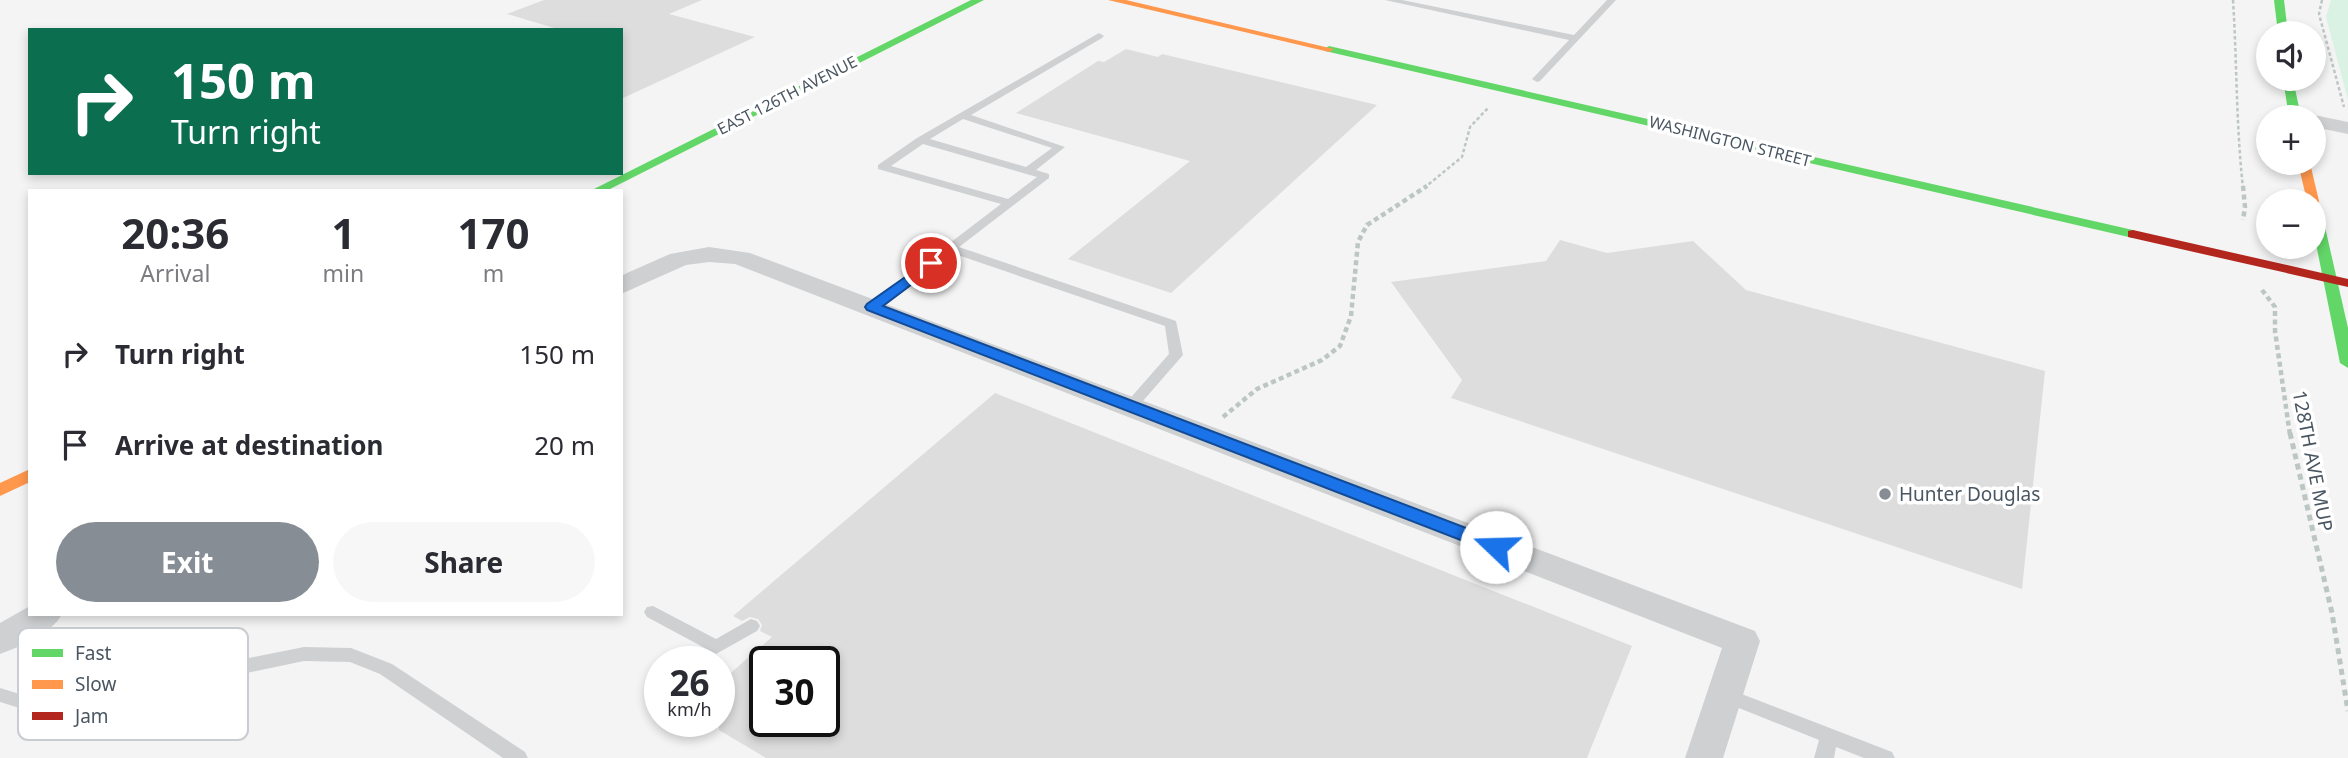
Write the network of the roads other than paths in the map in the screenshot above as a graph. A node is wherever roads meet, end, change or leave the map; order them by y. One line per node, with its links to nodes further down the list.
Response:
1 (979, 0): 18 (main road, EAST 126TH AVENUE)
2 (1113, 0): 24 (main road, WASHINGTON STREET)
3 (1174, 0): 10 (main road)
4 (1389, 0): 9 (lane)
5 (1612, 0): 9 (lane)
6 (2279, 0): 7 (main road)
7 (2282, 21)
8 (1099, 36): 13 (lane)
9 (1575, 38): 11 (lane)
10 (1469, 64)
11 (1530, 78): 12 (main road)
12 (1556, 84)
13 (963, 116): 16 (lane); 17 (lane)
14 (2326, 121): 15 (street)
15 (2347, 121)
16 (921, 141): 17 (lane); 19 (lane)
17 (1028, 171): 19 (lane)
18 (600, 189)
19 (1010, 203): 21 (lane)
20 (2326, 241): 23 (main road)
21 (950, 248): 27 (lane); 29 (lane)
22 (2326, 252): 23 (main road)
23 (2330, 253): 24 (main road)
24 (2330, 279): 25 (main road, WASHINGTON STREET); 28 (main road)
25 (2348, 283)
26 (623, 285): 27 (street)
27 (872, 307): 29 (street)
28 (2348, 363)
29 (1131, 407): 39 (street)
30 (28, 476): 31 (main road)
31 (0, 490)
32 (653, 612): 34 (lane)
33 (42, 616): 35 (street)
34 (751, 626)
35 (21, 628)
36 (18, 630): 37 (street)
37 (0, 640)
38 (248, 665): 43 (lane)
39 (1724, 694): 42 (lane); 44 (street)
40 (0, 695): 41 (lane)
41 (18, 701)
42 (1829, 736): 45 (lane); 46 (lane)
43 (518, 758)
44 (1704, 758)
45 (1824, 758)
46 (1885, 758)

